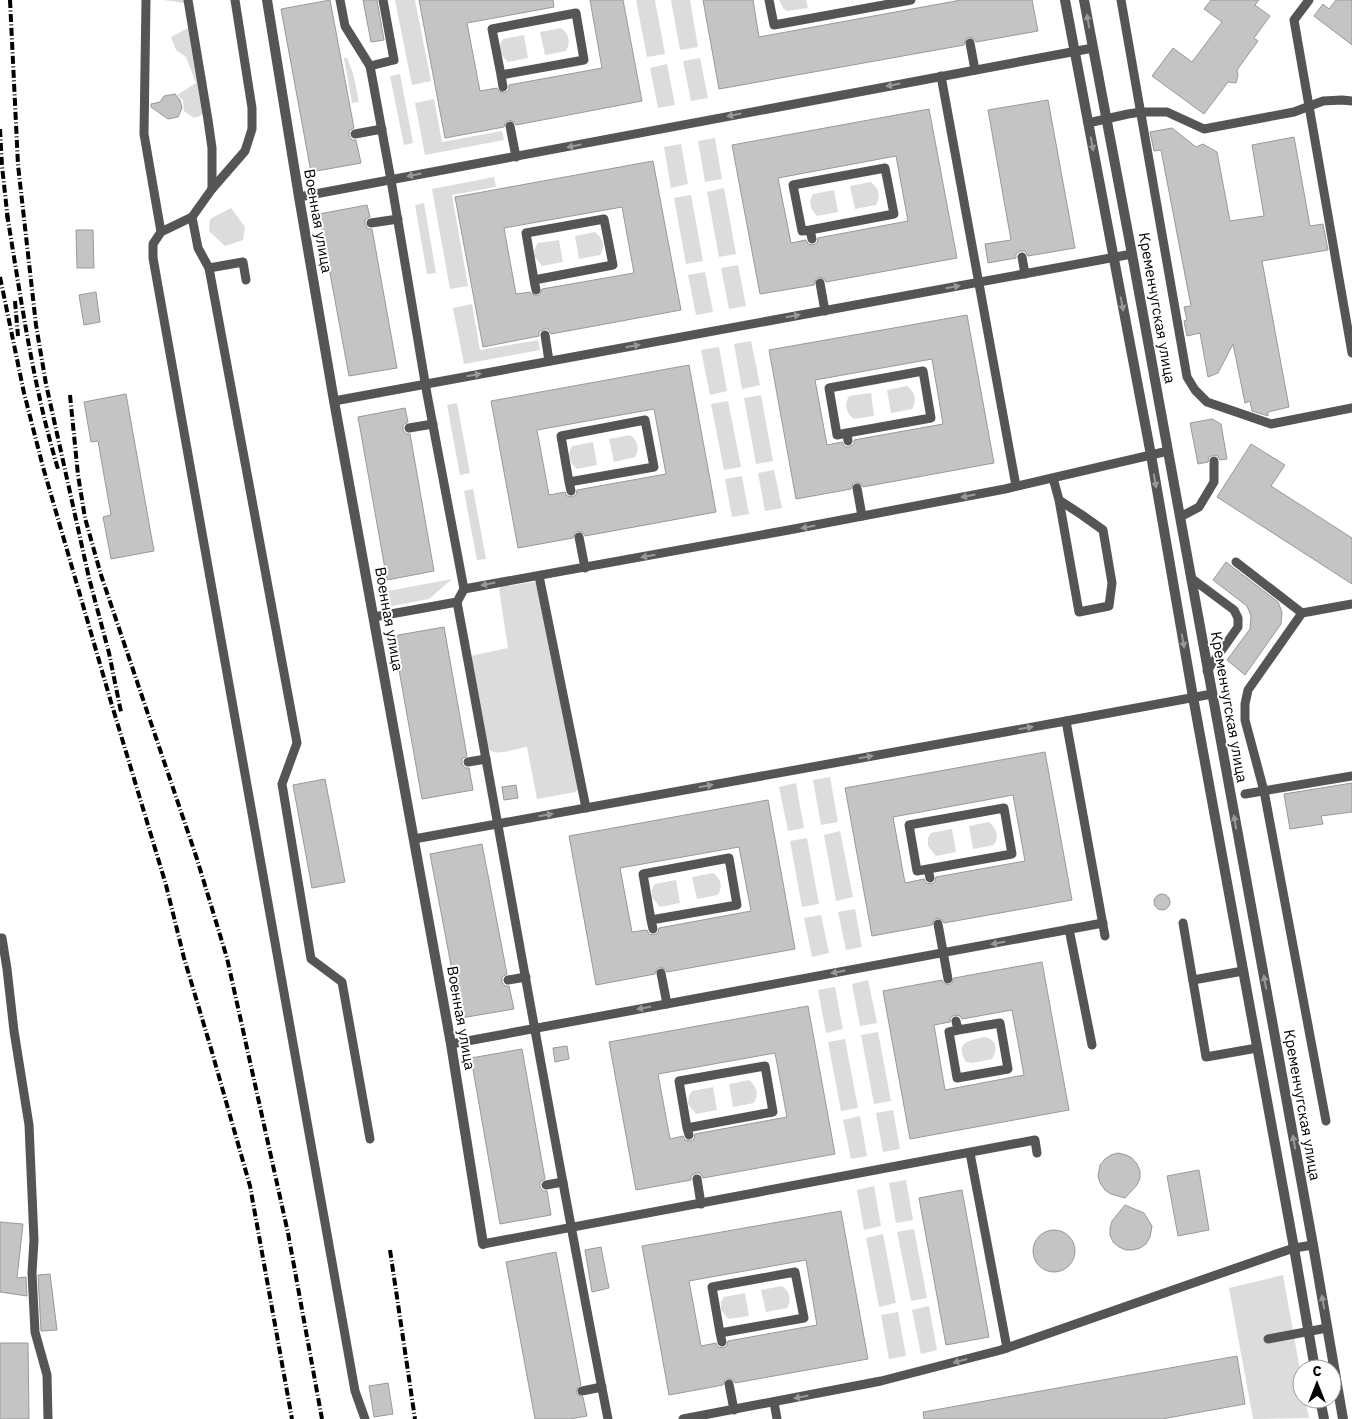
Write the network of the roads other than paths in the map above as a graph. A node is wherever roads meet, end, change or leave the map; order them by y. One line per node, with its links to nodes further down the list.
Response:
1 (146, 0): 36 (lane)
2 (188, 0): 31 (lane)
3 (235, 0): 31 (lane)
4 (267, 0): 32 (street, Военная улица)
5 (340, 0): 16 (lane)
6 (383, 0): 16 (lane)
7 (769, 0): 8 (lane)
8 (911, 0)
9 (1065, 0): 15 (street)
10 (1084, 0): 14 (street, Кременчугская улица, one-way to 10)
11 (1121, 0): 23 (lane)
12 (1309, 0): 22 (lane)
13 (970, 43): 17 (lane)
14 (1092, 48): 15 (lane); 24 (street, Кременчугская улица)
15 (1074, 51): 17 (lane); 25 (street)
16 (370, 66): 27 (lane)
17 (975, 70): 19 (lane)
18 (501, 76): 18 (lane); 20 (lane)
19 (941, 76): 29 (lane, one-way to 29); 45 (lane)
20 (503, 87)
21 (1352, 101): 22 (lane)
22 (1308, 107): 23 (lane); 50 (lane)
23 (1141, 112): 24 (lane); 54 (lane)
24 (1106, 118): 25 (lane); 38 (street, Кременчугская улица)
25 (1088, 123): 40 (street, one-way to 40)
26 (510, 126): 29 (lane)
27 (382, 129): 28 (lane); 30 (lane)
28 (355, 134)
29 (516, 156): 30 (lane, one-way to 30)
30 (392, 180): 32 (lane); 34 (lane)
31 (212, 189): 33 (lane)
32 (299, 198): 53 (street, Военная улица)
33 (192, 217): 36 (lane); 41 (lane)
34 (398, 219): 35 (lane); 52 (lane)
35 (371, 223)
36 (160, 232): 137 (lane)
37 (811, 234): 37 (lane)
38 (1132, 254): 40 (lane); 58 (street, Кременчугская улица)
39 (1022, 257): 42 (lane)
40 (1114, 258): 42 (lane); 59 (street, one-way to 59)
41 (209, 268): 43 (lane); 114 (lane)
42 (1025, 274): 45 (lane)
43 (246, 280)
44 (534, 280): 44 (lane); 47 (lane)
45 (979, 282): 48 (lane, one-way to 45); 62 (lane)
46 (820, 283): 48 (lane)
47 (536, 290)
48 (825, 311): 51 (lane, one-way to 48)
49 (545, 335): 51 (lane)
50 (1352, 353)
51 (549, 361): 52 (lane, one-way to 51)
52 (426, 384): 53 (lane); 55 (lane)
53 (334, 400): 77 (street, Военная улица)
54 (1352, 408)
55 (433, 424): 56 (lane); 73 (lane)
56 (409, 428)
57 (848, 437): 57 (lane)
58 (1168, 451): 59 (lane); 67 (street, Кременчугская улица)
59 (1151, 455): 61 (lane); 80 (street, one-way to 80)
60 (1214, 461): 67 (lane)
61 (1053, 478): 62 (lane); 65 (lane)
62 (1016, 486): 66 (lane, one-way to 66)
63 (570, 487): 63 (lane)
64 (857, 488): 66 (lane)
65 (1059, 500): 65 (lane)
66 (862, 516): 70 (lane, one-way to 70)
67 (1180, 517): 72 (street, Кременчугская улица)
68 (579, 537): 70 (lane)
69 (1236, 562): 76 (lane)
70 (585, 568): 71 (lane)
71 (539, 576): 73 (lane, one-way to 73); 87 (lane)
72 (1191, 578): 78 (street, Кременчугская улица); 78 (lane)
73 (464, 589): 74 (lane)
74 (457, 602): 77 (lane); 82 (lane)
75 (1352, 604): 76 (lane)
76 (1302, 613): 85 (lane)
77 (374, 617): 89 (street, Военная улица)
78 (1208, 671): 79 (street, Кременчугская улица)
79 (1212, 694): 80 (lane); 123 (street, Кременчугская улица, one-way to 79)
80 (1193, 697): 81 (lane); 99 (street)
81 (1066, 721): 87 (lane, one-way to 81); 91 (lane)
82 (486, 760): 83 (lane); 88 (lane)
83 (468, 762)
84 (1352, 776): 85 (lane)
85 (1264, 791): 86 (lane); 112 (lane)
86 (1245, 794)
87 (586, 808): 88 (lane, one-way to 87)
88 (498, 824): 89 (lane); 101 (lane)
89 (414, 839): 109 (street, Военная улица)
90 (929, 874): 90 (lane)
91 (1103, 923): 95 (lane); 96 (lane)
92 (1183, 923): 104 (lane)
93 (652, 924): 93 (lane)
94 (938, 924): 98 (lane)
95 (1069, 929): 98 (lane, one-way to 98); 110 (lane)
96 (1105, 936)
97 (0, 938): 136 (lane)
98 (944, 953): 102 (lane); 105 (lane, one-way to 105)
99 (1243, 971): 104 (lane); 111 (street)
100 (661, 973): 105 (lane)
101 (526, 977): 103 (lane); 107 (lane)
102 (948, 979)
103 (508, 980)
104 (1193, 980): 111 (lane)
105 (667, 1004): 107 (lane, one-way to 107)
106 (956, 1021): 108 (lane)
107 (536, 1029): 109 (lane); 118 (lane)
108 (958, 1030): 108 (lane)
109 (451, 1044): 122 (street, Военная улица)
110 (1092, 1045)
111 (1258, 1048): 124 (street)
112 (1326, 1121)
113 (688, 1131): 113 (lane)
114 (370, 1140)
115 (1037, 1152): 116 (lane)
116 (970, 1153): 120 (lane); 129 (lane)
117 (697, 1179): 120 (lane)
118 (563, 1182): 119 (lane); 121 (lane)
119 (546, 1185)
120 (701, 1204): 121 (lane)
121 (571, 1228): 122 (lane); 132 (lane)
122 (483, 1244)
123 (1313, 1245): 124 (lane); 125 (street, Кременчугская улица, one-way to 123)
124 (1294, 1248): 126 (street); 129 (lane)
125 (1327, 1328): 126 (lane); 141 (street, Кременчугская улица)
126 (1308, 1331): 128 (lane); 130 (street)
127 (721, 1338): 127 (lane)
128 (1268, 1338)
129 (1007, 1348): 134 (lane, one-way to 134)
130 (1313, 1359)
131 (729, 1384): 135 (lane)
132 (602, 1388): 133 (lane); 138 (lane)
133 (582, 1391)
134 (774, 1402): 135 (lane); 140 (lane)
135 (734, 1410): 139 (lane)
136 (48, 1419)
137 (365, 1419)
138 (608, 1419)
139 (683, 1419)
140 (777, 1419)
141 (1343, 1419)

